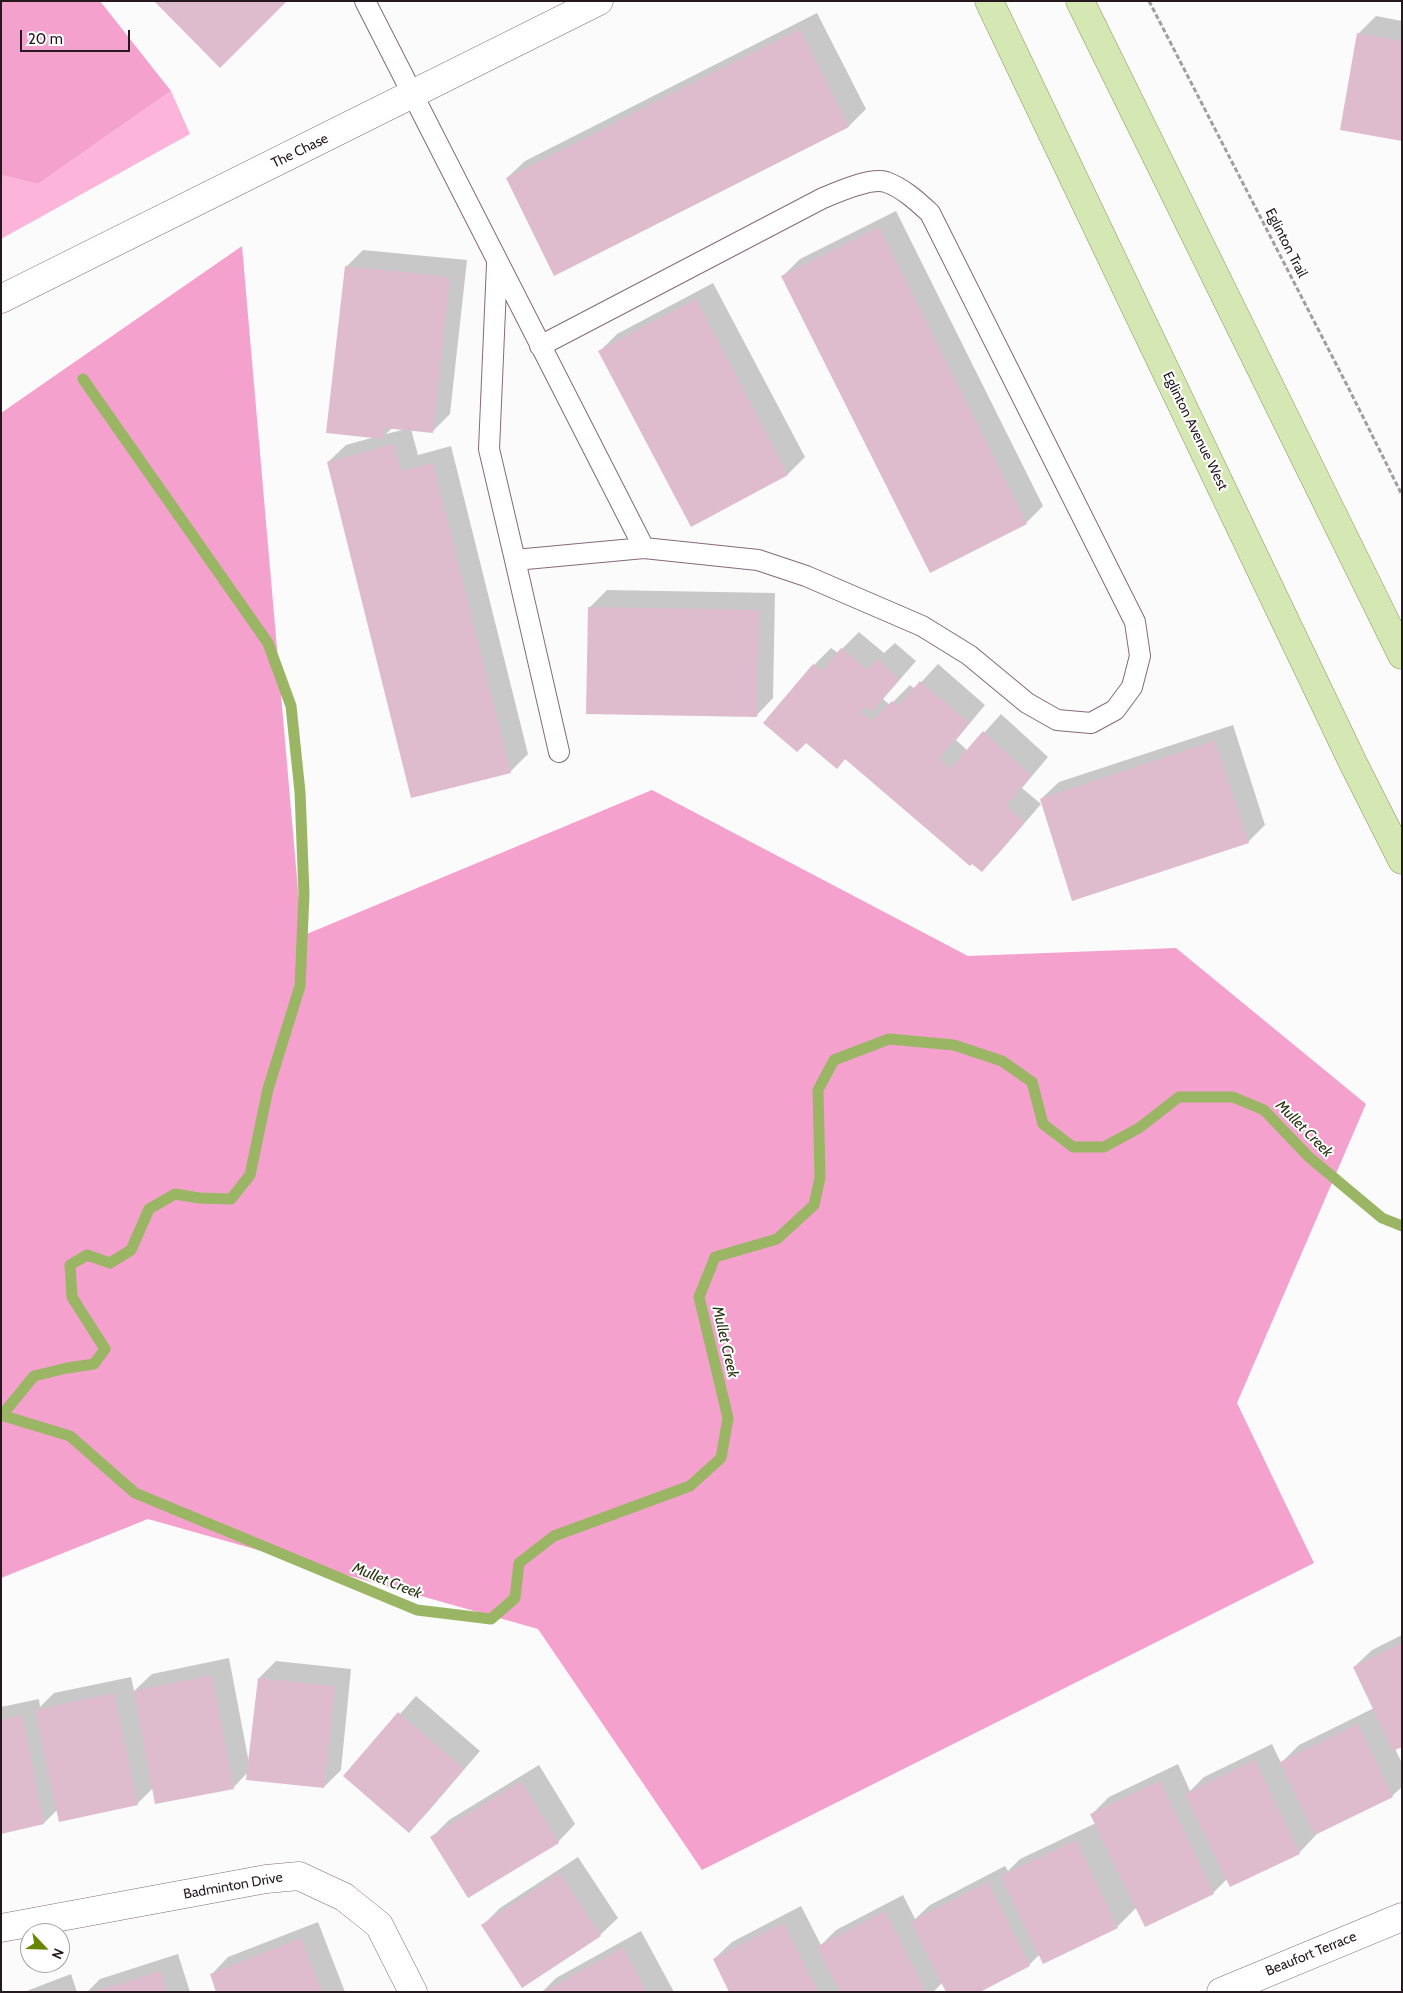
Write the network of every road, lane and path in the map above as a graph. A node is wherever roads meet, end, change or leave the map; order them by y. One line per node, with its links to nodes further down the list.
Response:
1 (365, 1): 6 (lane)
2 (599, 1): 6 (street, The Chase)
3 (989, 1): 15 (main road, Eglinton Avenue West)
4 (1080, 1): 13 (main road)
5 (1148, 1): 10 (path, Eglinton Trail)
6 (412, 96): 7 (lane); 8 (street, The Chase)
7 (497, 262): 9 (lane); 12 (lane)
8 (1, 299)
9 (540, 346): 11 (lane); 11 (lane)
10 (1402, 495)
11 (644, 548): 12 (lane)
12 (515, 560): 14 (lane)
13 (1402, 654)
14 (559, 752)
15 (1402, 860)
16 (1402, 1917): 19 (street, Beaufort Terrace)
17 (1, 1928): 18 (street, Badminton Drive)
18 (413, 1992)
19 (1221, 1992)

